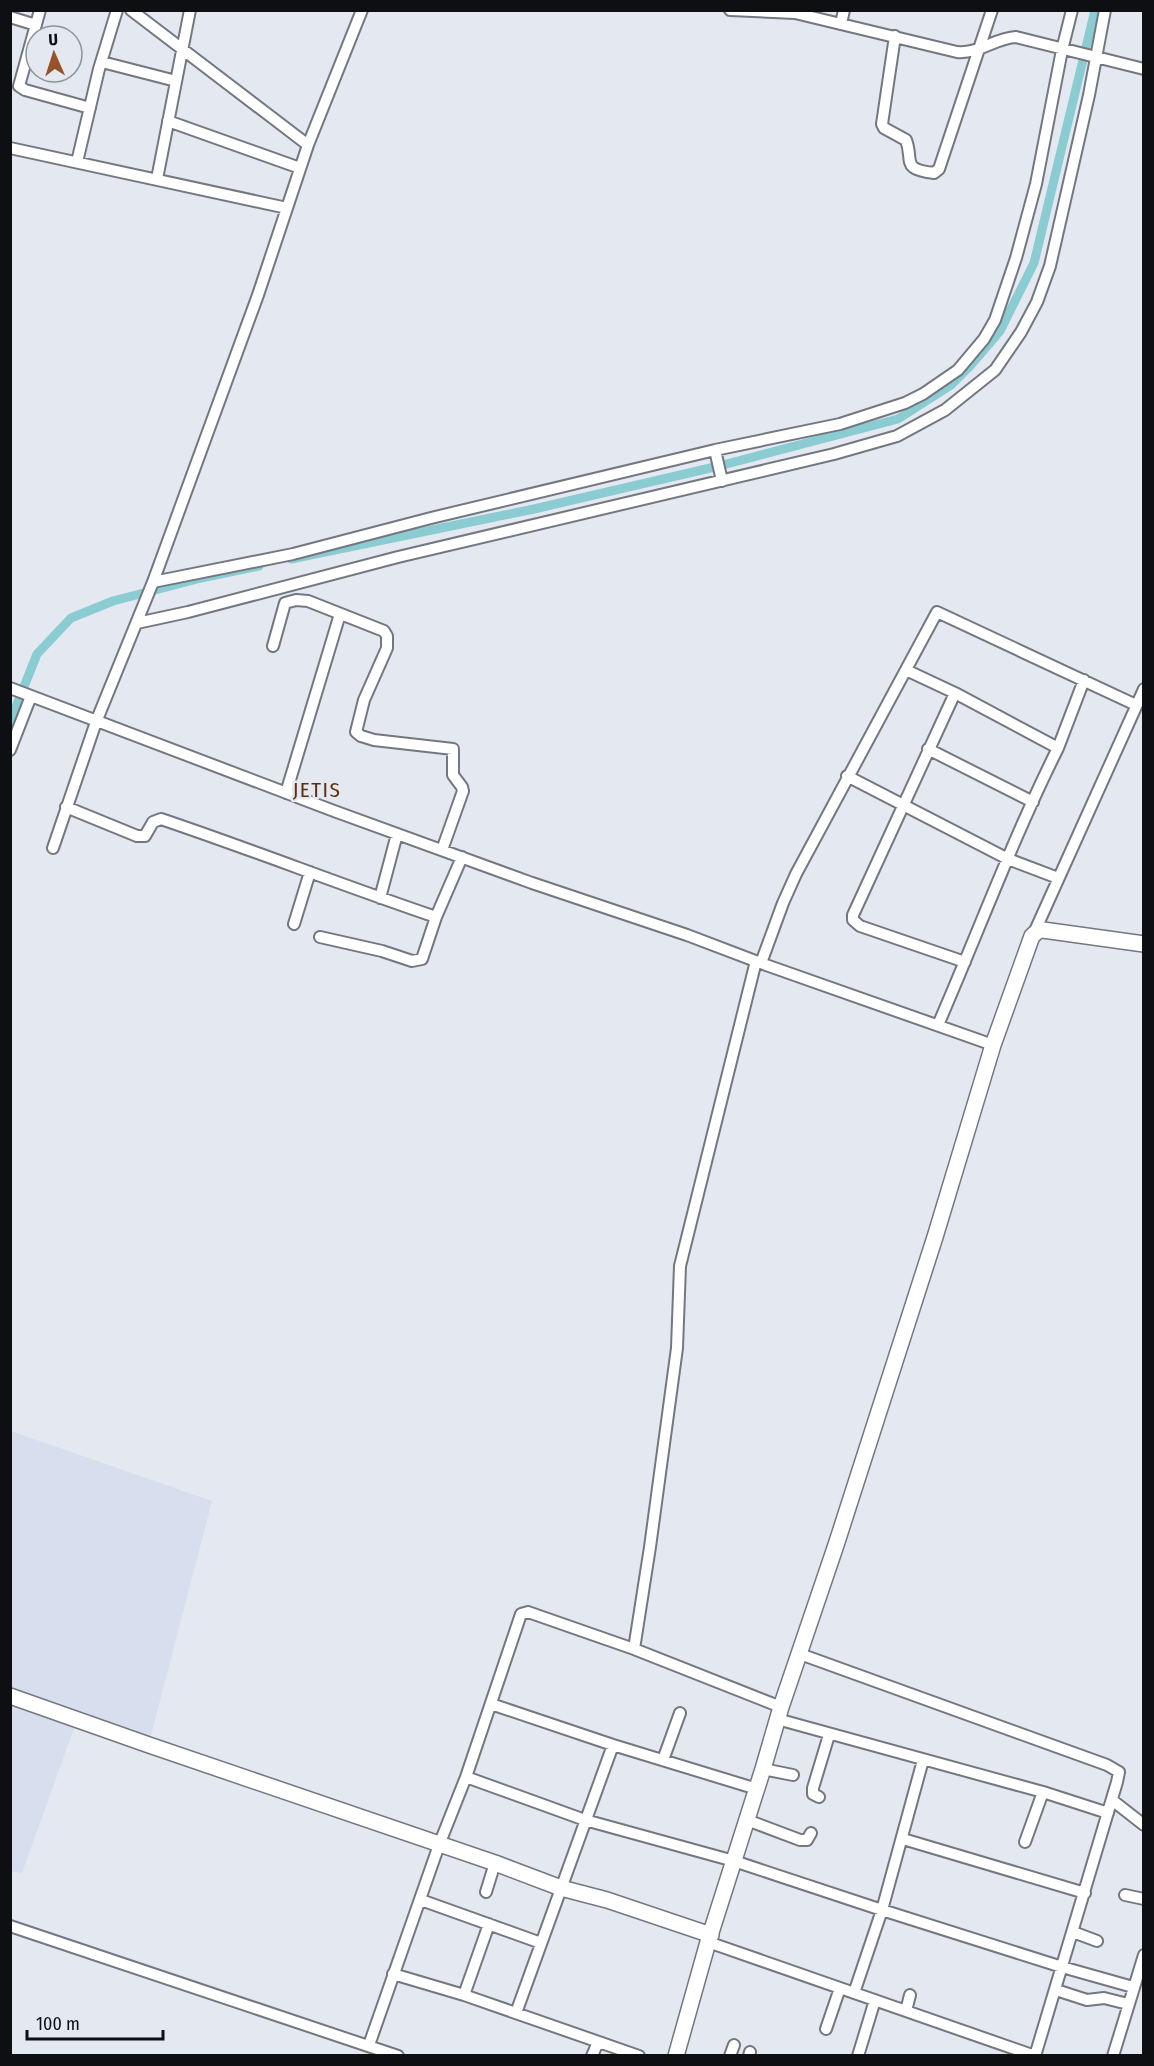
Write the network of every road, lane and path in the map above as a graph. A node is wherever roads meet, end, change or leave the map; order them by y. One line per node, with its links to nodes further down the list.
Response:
1 (117, 10): 20 (street)
2 (131, 10): 15 (street)
3 (190, 10): 15 (street)
4 (362, 10): 26 (street)
5 (730, 10): 10 (street)
6 (844, 10): 13 (street)
7 (992, 10): 16 (street)
8 (1072, 10): 17 (street)
9 (1105, 10): 19 (street)
10 (787, 11): 13 (street)
11 (10, 16): 12 (street)
12 (33, 24)
13 (841, 24): 14 (street)
14 (895, 36): 16 (street); 16 (street)
15 (182, 48): 23 (street); 26 (street)
16 (979, 48): 17 (street)
17 (1066, 51): 19 (street); 32 (street)
18 (24, 57): 22 (street)
19 (1094, 57): 21 (street); 33 (street)
20 (102, 62): 23 (street); 24 (street)
21 (1143, 69)
22 (15, 81): 24 (street)
23 (176, 81): 25 (street)
24 (90, 108): 28 (street)
25 (168, 121): 29 (street); 30 (street)
26 (308, 145): 29 (street)
27 (10, 148): 28 (street)
28 (77, 162): 30 (street)
29 (300, 168): 31 (street)
30 (157, 179): 31 (street)
31 (287, 208): 34 (street)
32 (716, 453): 33 (street); 34 (street)
33 (722, 479): 35 (street)
34 (152, 585): 38 (street)
35 (277, 588): 36 (street); 38 (street)
36 (285, 603): 37 (street); 39 (street)
37 (340, 614): 52 (street); 58 (street)
38 (137, 623): 47 (street)
39 (273, 646)
40 (906, 670): 41 (street); 44 (street); 51 (street)
41 (1084, 680): 46 (street); 48 (street)
42 (10, 688): 45 (street)
43 (1143, 689): 46 (street)
44 (955, 693): 48 (street); 49 (street)
45 (29, 696): 47 (street); 50 (street)
46 (1136, 705): 62 (street)
47 (96, 722): 52 (street); 55 (street)
48 (1058, 748): 53 (street)
49 (928, 749): 53 (street); 54 (street)
50 (10, 750)
51 (847, 776): 54 (street); 69 (street)
52 (286, 793): 56 (street)
53 (1033, 802): 60 (street)
54 (905, 805): 60 (street); 70 (street)
55 (66, 807): 57 (street); 61 (street)
56 (397, 834): 58 (street); 63 (street)
57 (53, 848)
58 (442, 850): 59 (street)
59 (462, 857): 64 (street); 69 (street)
60 (1008, 859): 62 (street); 70 (street)
61 (310, 872): 63 (street); 65 (street)
62 (1058, 878): 66 (street)
63 (380, 898): 64 (street)
64 (436, 917): 67 (street)
65 (294, 924)
66 (1034, 933): 68 (main road); 72 (main road)
67 (320, 937)
68 (1143, 944)
69 (758, 962): 71 (street); 73 (street)
70 (965, 962): 71 (street)
71 (938, 1025): 72 (street)
72 (993, 1046): 74 (main road)
73 (634, 1649): 76 (street); 78 (street)
74 (800, 1654): 78 (main road); 89 (street)
75 (10, 1696): 97 (main road)
76 (491, 1704): 80 (street); 85 (street)
77 (680, 1713): 81 (street)
78 (779, 1713): 79 (street); 83 (main road)
79 (829, 1735): 82 (street); 88 (street)
80 (613, 1745): 81 (street); 91 (street)
81 (663, 1760): 86 (street)
82 (923, 1760): 87 (street); 95 (street)
83 (763, 1769): 84 (street); 86 (main road)
84 (793, 1775)
85 (466, 1777): 91 (street); 97 (street)
86 (757, 1789): 92 (main road)
87 (1043, 1792): 90 (street); 96 (street)
88 (819, 1797)
89 (1112, 1800): 90 (street); 93 (street)
90 (1108, 1813): 102 (street)
91 (585, 1820): 98 (street); 100 (street)
92 (747, 1820): 94 (street); 98 (main road)
93 (1143, 1825)
94 (811, 1833)
95 (903, 1839): 102 (street); 106 (street)
96 (1025, 1842)
97 (439, 1845): 99 (main road); 104 (street)
98 (734, 1861): 106 (street); 110 (main road)
99 (495, 1863): 100 (main road); 101 (street)
100 (561, 1888): 110 (main road); 112 (street)
101 (486, 1892)
102 (1085, 1893): 109 (street)
103 (1125, 1895): 105 (street)
104 (421, 1899): 107 (street); 115 (street)
105 (1143, 1899)
106 (882, 1910): 114 (street); 119 (street)
107 (489, 1924): 112 (street); 120 (street)
108 (10, 1926): 128 (street)
109 (1073, 1932): 111 (street); 114 (street)
110 (710, 1938): 117 (street); 132 (main road)
111 (1097, 1941)
112 (541, 1943): 125 (street)
113 (1143, 1955): 116 (street)
114 (1062, 1967): 116 (street); 118 (street)
115 (393, 1974): 120 (street); 128 (street)
116 (1133, 1987): 123 (street)
117 (840, 1988): 119 (street); 126 (street)
118 (1056, 1990): 123 (street); 134 (street)
119 (854, 1993): 122 (street)
120 (464, 1995): 125 (street)
121 (910, 1995): 124 (street)
122 (875, 2000): 124 (street); 133 (street)
123 (1128, 2004): 135 (street)
124 (906, 2011): 134 (street)
125 (516, 2013): 127 (street)
126 (826, 2029)
127 (598, 2042): 130 (street); 131 (street)
128 (369, 2045): 129 (street)
129 (398, 2055)
130 (592, 2055)
131 (639, 2055)
132 (676, 2055)
133 (858, 2055)
134 (1035, 2055)
135 (1113, 2055)

